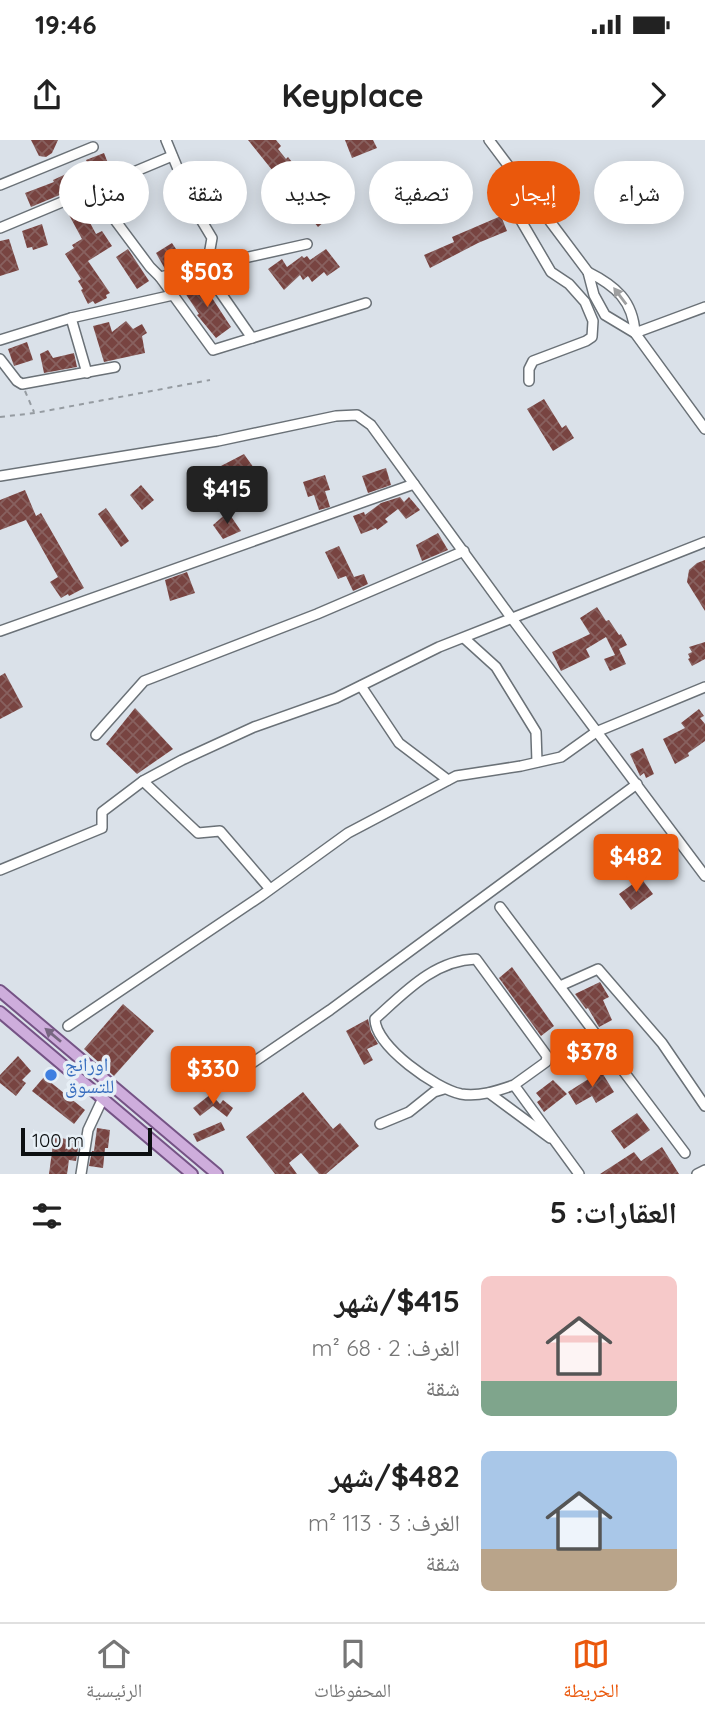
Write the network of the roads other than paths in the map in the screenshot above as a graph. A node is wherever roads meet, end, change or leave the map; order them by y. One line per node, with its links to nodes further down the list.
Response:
1 (166, 140): 4 (street)
2 (489, 140): 5 (street)
3 (93, 147): 7 (street)
4 (172, 156): 6 (street); 14 (street)
5 (505, 161)
6 (149, 166)
7 (0, 186)
8 (59, 203): 12 (street)
9 (118, 224): 16 (street)
10 (523, 224): 27 (street)
11 (552, 224): 15 (street)
12 (0, 228)
13 (307, 244): 14 (street)
14 (202, 266): 16 (street); 22 (street)
15 (588, 272): 21 (street); 21 (street, one-way to 15)
16 (160, 277): 17 (street)
17 (173, 295): 20 (street); 22 (street)
18 (366, 303): 22 (street)
19 (705, 307): 21 (street)
20 (71, 318): 23 (street); 26 (street)
21 (635, 333): 28 (street)
22 (252, 338)
23 (0, 340)
24 (0, 359): 26 (street)
25 (115, 368): 26 (street)
26 (87, 373)
27 (529, 381)
28 (705, 429)
29 (0, 476): 30 (street)
30 (414, 484): 32 (street); 34 (street)
31 (705, 542): 33 (street)
32 (464, 551): 33 (street); 39 (street)
33 (513, 620): 35 (street); 38 (street)
34 (0, 631)
35 (464, 638): 36 (street); 40 (street)
36 (360, 686): 41 (street); 42 (street)
37 (705, 687): 38 (street)
38 (596, 732): 40 (street); 43 (street)
39 (96, 735)
40 (537, 762): 41 (street)
41 (448, 780): 46 (street)
42 (143, 781): 44 (street); 46 (street)
43 (637, 784): 45 (street); 53 (street)
44 (0, 870)
45 (705, 876)
46 (270, 889): 51 (street)
47 (500, 907): 48 (street)
48 (560, 986): 57 (street); 60 (street)
49 (0, 991): 64 (main road, one-way to 49)
50 (0, 1012): 56 (main road)
51 (68, 1026)
52 (514, 1086): 54 (street); 55 (street); 59 (street)
53 (217, 1087)
54 (444, 1089): 55 (street); 58 (street)
55 (489, 1093): 59 (street)
56 (103, 1098): 62 (street); 63 (main road)
57 (705, 1106)
58 (380, 1124)
59 (553, 1139): 65 (street)
60 (685, 1153)
61 (705, 1170): 66 (street)
62 (81, 1174)
63 (192, 1174)
64 (217, 1174)
65 (579, 1174)
66 (697, 1174)

